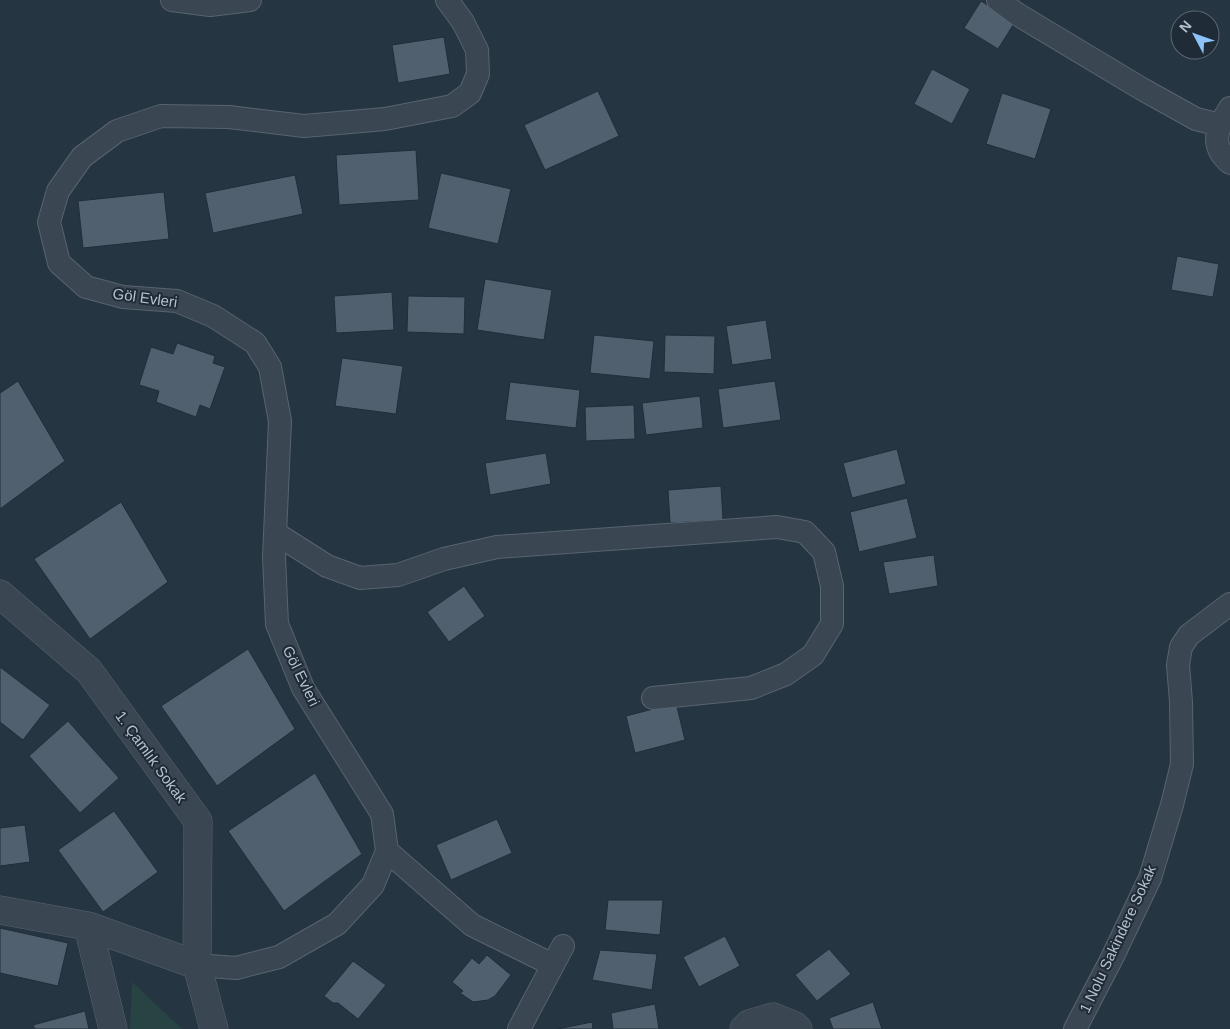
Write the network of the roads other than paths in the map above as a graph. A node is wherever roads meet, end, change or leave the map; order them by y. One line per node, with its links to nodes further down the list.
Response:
1 (172, 0): 2 (street)
2 (250, 0)
3 (447, 0): 7 (street, Göl Evleri)
4 (998, 0): 5 (street)
5 (1225, 116): 6 (street)
6 (1230, 163)
7 (275, 533): 10 (street); 11 (street, Göl Evleri)
8 (0, 594): 14 (street, 1. Çamlık Sokak)
9 (1230, 604): 20 (street, 1 Nolu Sakindere Sokak)
10 (653, 698)
11 (387, 850): 14 (street); 18 (street)
12 (0, 910): 13 (street)
13 (88, 926): 14 (street); 16 (street)
14 (197, 965): 17 (street, 1. Çamlık Sokak)
15 (797, 1027): 19 (street)
16 (113, 1029)
17 (214, 1029)
18 (519, 1029)
19 (744, 1029)
20 (1075, 1029)

